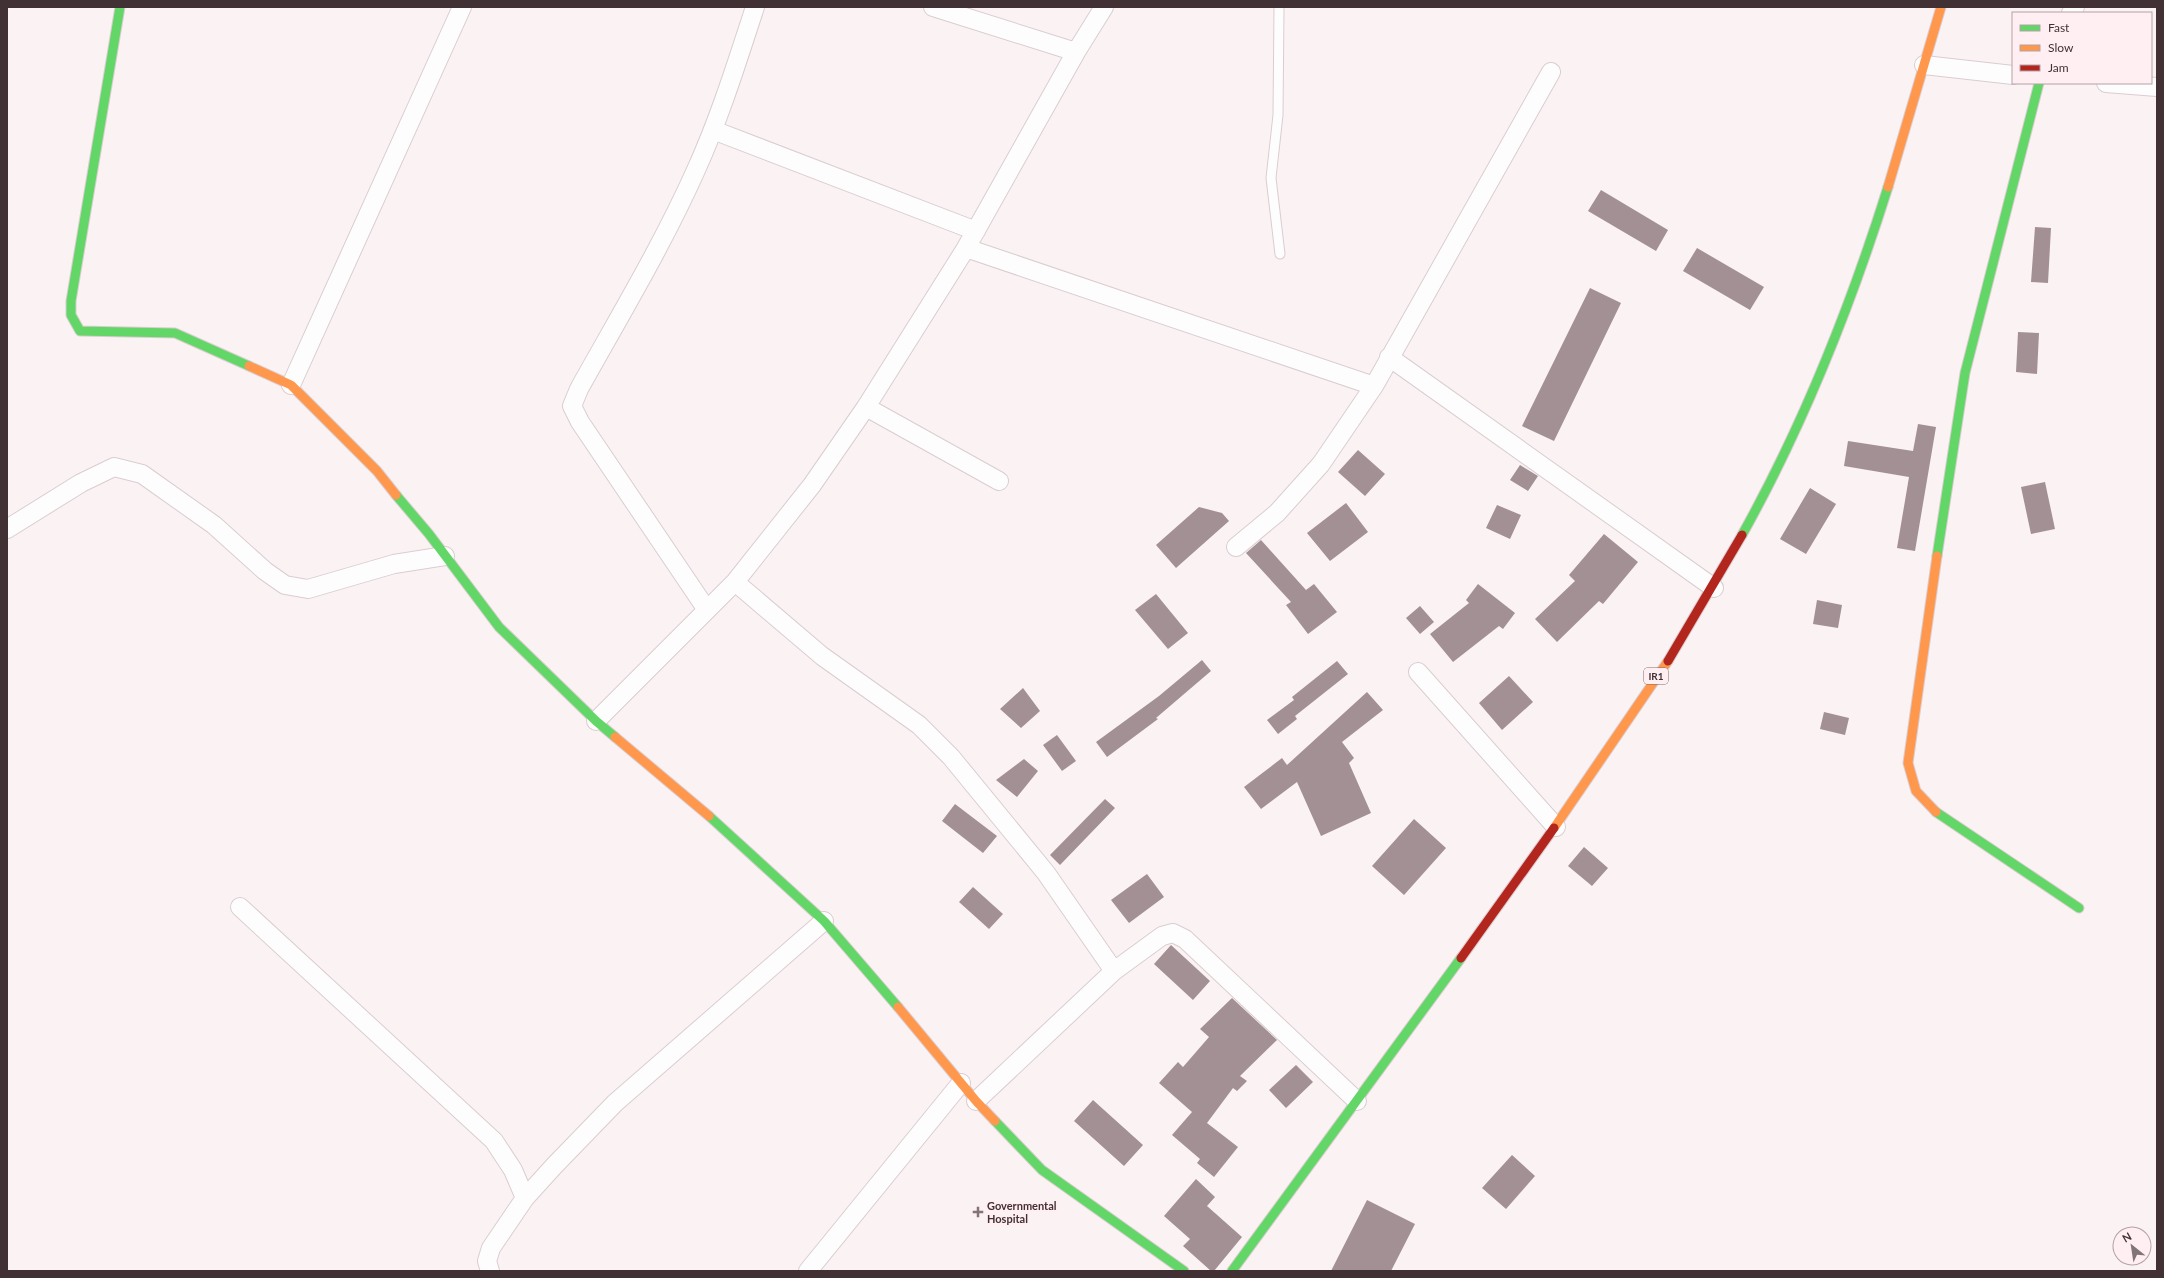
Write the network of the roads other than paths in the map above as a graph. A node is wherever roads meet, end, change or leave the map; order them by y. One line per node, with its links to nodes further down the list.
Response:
1 (120, 7): 20 (street)
2 (462, 7): 20 (street)
3 (755, 7): 15 (street)
4 (932, 7): 8 (street)
5 (1104, 7): 8 (street)
6 (1280, 7): 18 (lane)
7 (1941, 7): 9 (street, IR1)
8 (1076, 52): 16 (street)
9 (1924, 65): 11 (street); 28 (street, IR1)
10 (1551, 72): 19 (street)
11 (2012, 75)
12 (2039, 84): 34 (street)
13 (2119, 84): 14 (street)
14 (2157, 87)
15 (714, 130): 16 (street); 29 (street)
16 (976, 231): 17 (street)
17 (966, 248): 21 (street); 22 (street)
18 (1280, 254)
19 (1389, 357): 21 (street); 28 (street)
20 (291, 386): 26 (street)
21 (1374, 386): 25 (street)
22 (866, 407): 23 (street); 27 (street)
23 (999, 481)
24 (7, 529): 26 (street)
25 (1236, 547)
26 (445, 556): 31 (street)
27 (735, 582): 29 (street); 36 (street)
28 (1714, 588): 32 (street, IR1)
29 (707, 610): 31 (street)
30 (1418, 672): 32 (street)
31 (596, 721): 35 (street)
32 (1556, 827): 39 (street, IR1)
33 (240, 907): 40 (street)
34 (2079, 908)
35 (824, 921): 37 (street); 40 (street)
36 (1114, 971): 38 (street); 39 (street)
37 (961, 1083): 38 (street); 42 (street)
38 (976, 1101): 43 (street)
39 (1357, 1101): 44 (street, IR1)
40 (525, 1198): 41 (street)
41 (490, 1271)
42 (808, 1271)
43 (1184, 1271)
44 (1232, 1271)

